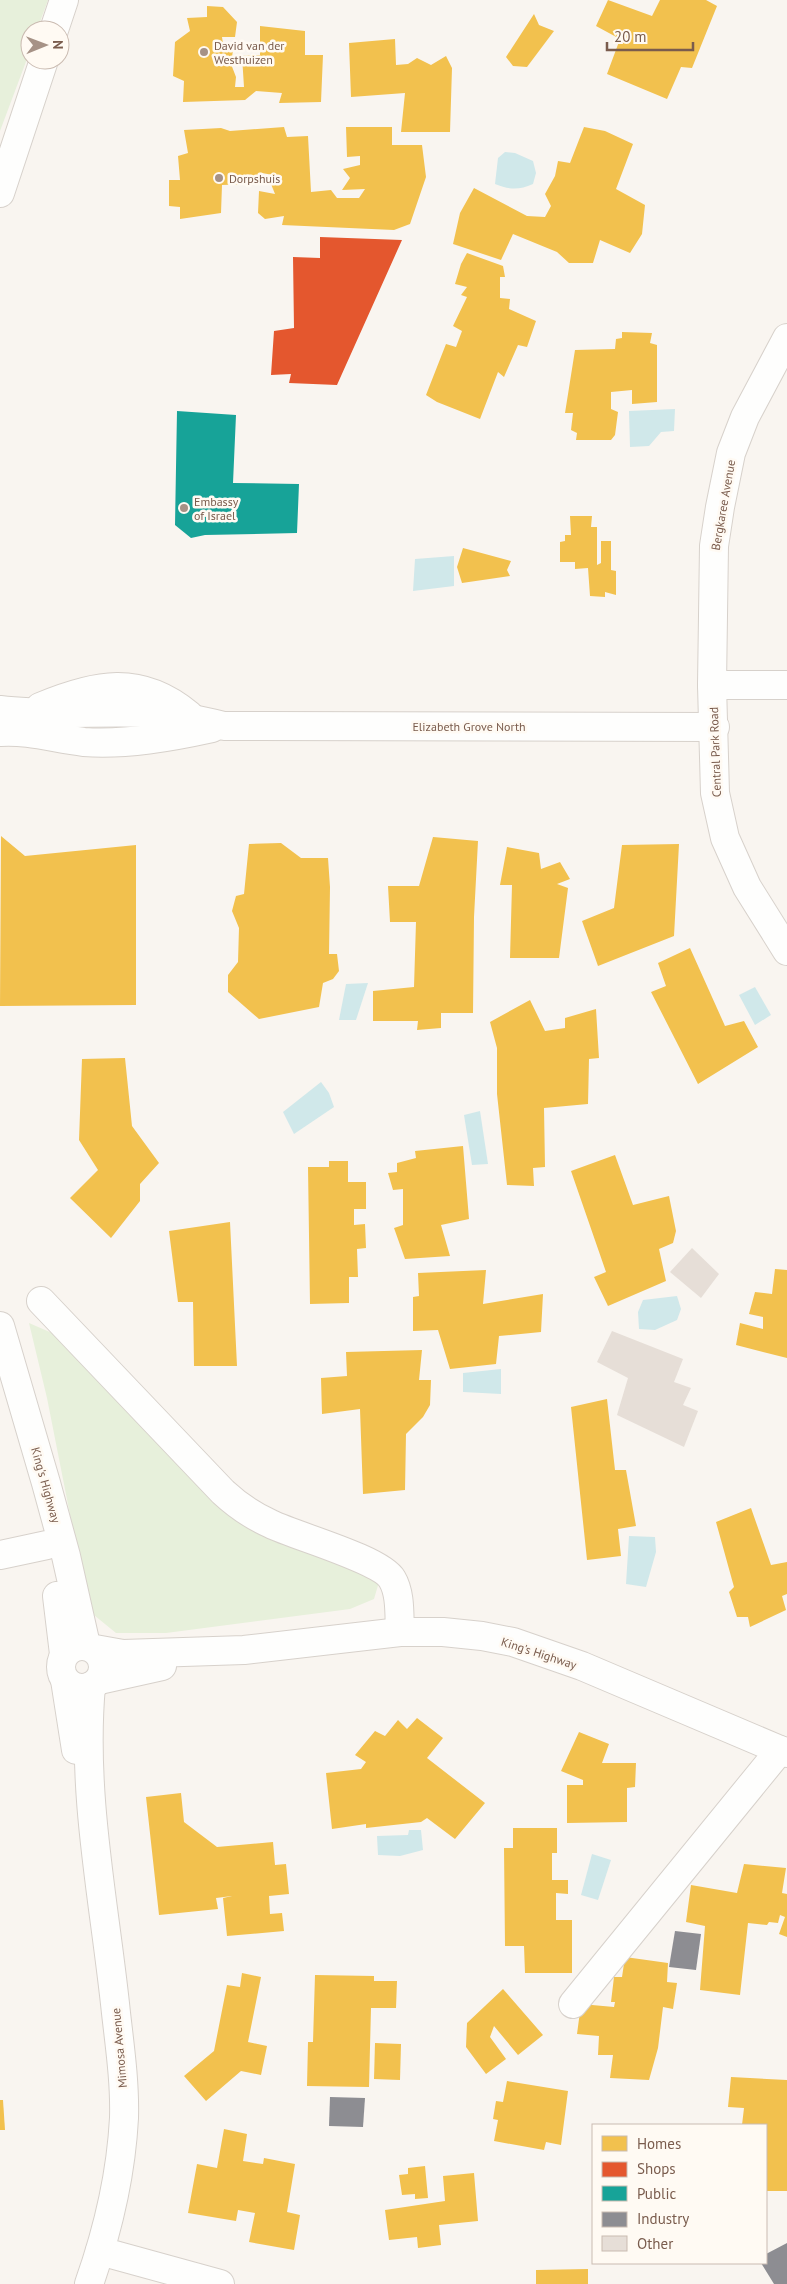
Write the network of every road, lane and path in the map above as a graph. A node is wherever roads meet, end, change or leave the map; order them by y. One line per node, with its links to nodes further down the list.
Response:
1 (64, 0): 2 (street)
2 (57, 20)
3 (41, 70): 4 (street)
4 (0, 193)
5 (787, 338): 6 (street, Bergkaree Avenue)
6 (712, 685): 7 (street); 10 (street, Central Park Road)
7 (787, 685)
8 (0, 710): 9 (street, Elizabeth Grove North)
9 (224, 726): 10 (street, Elizabeth Grove North); 11 (street, Elizabeth Grove North)
10 (715, 726): 12 (street, Central Park Road)
11 (0, 732)
12 (787, 951)
13 (41, 1300): 18 (street)
14 (0, 1326): 20 (street, King's Highway)
15 (0, 1379): 16 (street, King's Highway)
16 (47, 1545): 17 (street); 20 (street, King's Highway)
17 (0, 1555)
18 (400, 1632): 19 (street, King's Highway); 22 (street, King's Highway)
19 (244, 1650): 20 (street, King's Highway); 21 (street, King's Highway)
20 (77, 1657): 21 (street, Mimosa Avenue); 21 (street); 23 (street, Mimosa Avenue)
21 (95, 1683): 23 (street, Mimosa Avenue)
22 (784, 1752): 24 (street)
23 (91, 1809): 25 (street, Mimosa Avenue)
24 (573, 2004)
25 (100, 2251): 26 (street, Mimosa Avenue); 27 (street)
26 (89, 2284)
27 (220, 2284)

